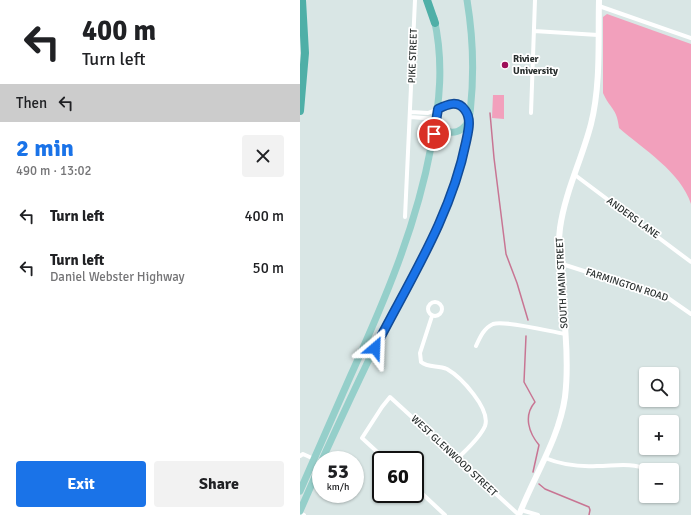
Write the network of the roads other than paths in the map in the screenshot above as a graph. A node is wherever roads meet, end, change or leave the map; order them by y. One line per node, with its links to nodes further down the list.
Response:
1 (302, 0): 12 (highway)
2 (415, 0): 14 (street, PIKE STREET)
3 (428, 0): 7 (highway)
4 (466, 0): 16 (main road)
5 (535, 0): 8 (street)
6 (599, 3): 9 (street, SOUTH MAIN STREET); 10 (street)
7 (435, 23): 11 (main road)
8 (534, 30): 9 (street); 13 (street)
9 (598, 35): 17 (street, SOUTH MAIN STREET)
10 (691, 38)
11 (438, 109): 14 (street); 15 (main road); 16 (main road)
12 (300, 111)
13 (531, 113)
14 (411, 114): 15 (street); 18 (street, PIKE STREET)
15 (437, 119): 16 (main road); 25 (main road)
16 (469, 120): 26 (main road)
17 (575, 175): 19 (street, ANDERS LANE); 20 (street, SOUTH MAIN STREET)
18 (405, 217)
19 (691, 262)
20 (560, 264): 21 (street, FARMINGTON ROAD); 23 (street, SOUTH MAIN STREET)
21 (691, 314)
22 (432, 316): 31 (street)
23 (566, 334): 24 (street); 30 (street, SOUTH MAIN STREET)
24 (476, 346)
25 (318, 451)
26 (326, 451)
27 (376, 451): 31 (street, WEST GLENWOOD STREET)
28 (300, 456): 29 (street)
29 (312, 458)
30 (545, 458): 33 (street); 38 (street, SOUTH MAIN STREET)
31 (457, 459): 38 (street, WEST GLENWOOD STREET)
32 (312, 464): 35 (main road)
33 (639, 467)
34 (312, 484): 37 (main road)
35 (300, 491)
36 (424, 495): 40 (street)
37 (300, 512): 39 (street)
38 (520, 513): 41 (street)
39 (304, 515)
40 (445, 515)
41 (538, 515)

